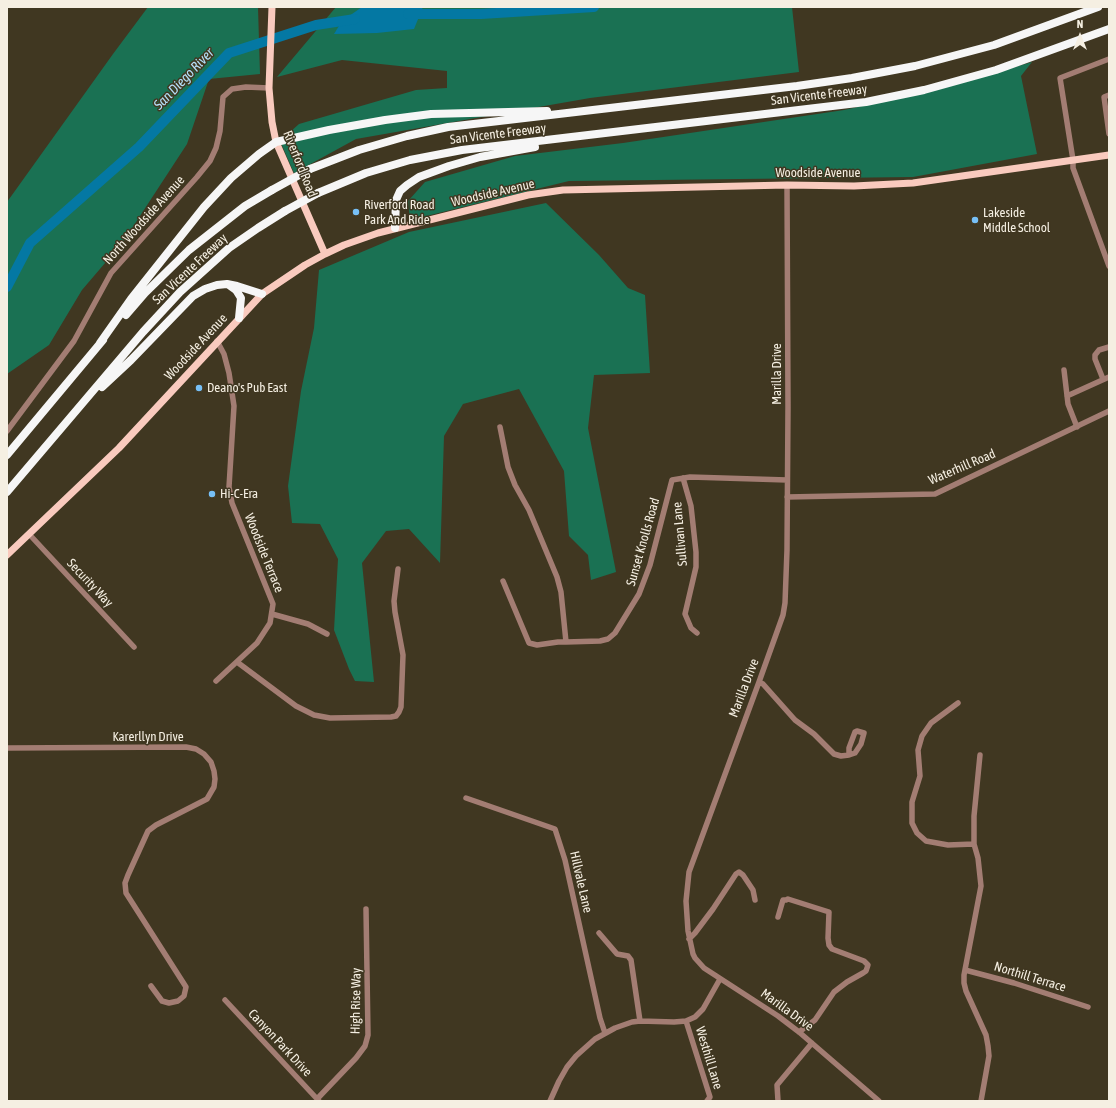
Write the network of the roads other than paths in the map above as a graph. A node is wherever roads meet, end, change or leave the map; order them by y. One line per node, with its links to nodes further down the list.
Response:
1 (272, 7): 5 (main road, Riverford Road)
2 (1098, 7): 7 (highway, San Vicente Freeway)
3 (1109, 29): 8 (highway, San Vicente Freeway)
4 (1109, 59): 12 (street)
5 (268, 88): 10 (main road, Riverford Road); 31 (street, North Woodside Avenue)
6 (1109, 95): 9 (street)
7 (592, 110): 10 (highway); 21 (highway, San Vicente Freeway, bridge)
8 (636, 130): 14 (highway); 28 (highway, San Vicente Freeway, bridge)
9 (1109, 134)
10 (276, 142): 15 (main road, Riverford Road); 21 (highway)
11 (1109, 155): 12 (main road, Woodside Avenue)
12 (1073, 160): 13 (main road, Woodside Avenue); 16 (street)
13 (787, 185): 14 (main road, Woodside Avenue); 34 (street, Marilla Drive)
14 (395, 228): 15 (main road, Woodside Avenue)
15 (325, 254): 18 (main road, Woodside Avenue)
16 (1109, 266)
17 (227, 284): 18 (highway); 19 (highway); 28 (highway)
18 (262, 294): 19 (main road, Woodside Avenue)
19 (239, 318): 20 (main road, Woodside Avenue)
20 (217, 342): 37 (main road, Woodside Avenue); 41 (street, Woodside Terrace)
21 (100, 343): 32 (highway, San Vicente Freeway)
22 (1109, 347): 25 (street)
23 (1064, 370): 26 (street)
24 (1109, 377): 25 (street)
25 (1103, 379): 26 (street)
26 (1067, 396): 29 (street)
27 (1109, 410): 29 (street, Waterhill Road)
28 (75, 412): 35 (highway, San Vicente Freeway)
29 (1076, 426): 36 (street, Waterhill Road)
30 (500, 427): 44 (street)
31 (7, 431)
32 (7, 456)
33 (683, 478): 34 (street); 42 (street, Sullivan Lane); 44 (street, Sunset Knolls Road)
34 (788, 480): 36 (street, Marilla Drive)
35 (7, 492)
36 (787, 497): 48 (street, Marilla Drive)
37 (29, 534): 38 (main road, Woodside Avenue); 45 (street, Security Way)
38 (7, 555)
39 (398, 569): 46 (street)
40 (503, 581): 44 (street)
41 (272, 614): 43 (street); 46 (street, Woodside Terrace)
42 (697, 633)
43 (327, 634)
44 (566, 642)
45 (134, 647)
46 (236, 662): 47 (street, Woodside Terrace)
47 (216, 681)
48 (759, 682): 51 (street); 59 (street, Marilla Drive)
49 (958, 703): 54 (street)
50 (7, 748): 62 (street, Karerllyn Drive)
51 (849, 755)
52 (980, 755): 54 (street)
53 (466, 798): 68 (street, Hillvale Lane)
54 (974, 844): 60 (street)
55 (755, 900): 59 (street)
56 (366, 909): 70 (street, High Rise Way)
57 (778, 917): 67 (street)
58 (599, 933): 65 (street)
59 (689, 939): 61 (street, Marilla Drive)
60 (965, 970): 64 (street, Northill Terrace); 75 (street)
61 (720, 979): 66 (street); 67 (street, Marilla Drive)
62 (151, 986)
63 (224, 1000): 70 (street, Canyon Park Drive)
64 (1088, 1007)
65 (640, 1021): 66 (street); 68 (street)
66 (686, 1021): 72 (street, Westhill Lane)
67 (799, 1032): 69 (street, Marilla Drive)
68 (605, 1033): 71 (street)
69 (812, 1043): 73 (street); 74 (street, Marilla Drive)
70 (318, 1100)
71 (550, 1101)
72 (707, 1101)
73 (778, 1101)
74 (879, 1101)
75 (981, 1101)

